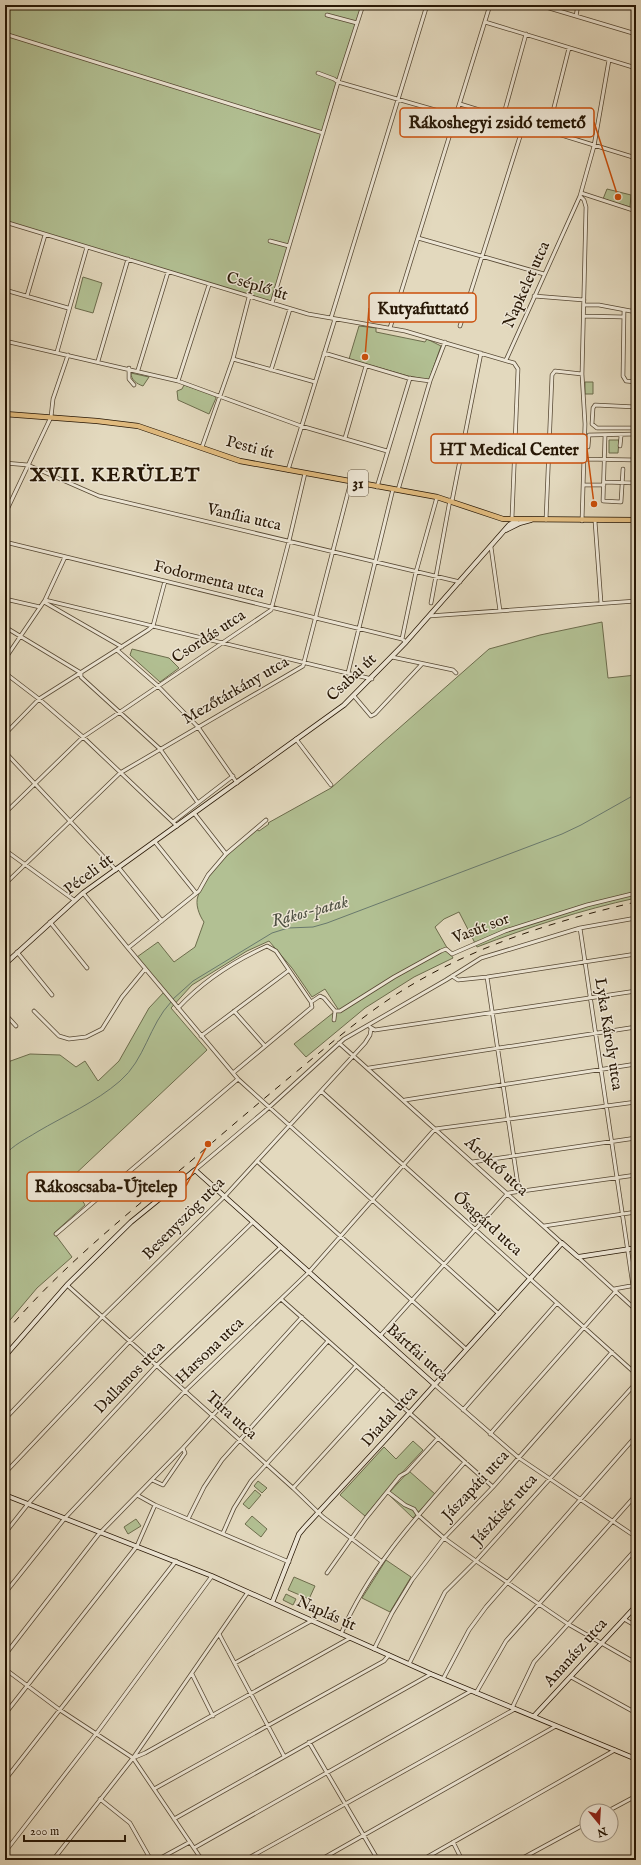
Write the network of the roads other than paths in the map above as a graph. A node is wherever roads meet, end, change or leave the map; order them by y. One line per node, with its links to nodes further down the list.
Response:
1 (363, 5): 9 (street)
2 (427, 5): 18 (street)
3 (490, 5): 8 (street)
4 (539, 5): 7 (street)
5 (578, 5): 7 (street)
6 (327, 15): 9 (street)
7 (576, 16): 12 (street)
8 (485, 22): 11 (street); 19 (street)
9 (357, 23): 17 (street)
10 (5, 34): 24 (street)
11 (526, 34): 13 (street); 21 (street)
12 (636, 34)
13 (569, 48): 14 (street); 23 (street)
14 (609, 60): 15 (street); 25 (street, Napkelet utca)
15 (636, 68)
16 (318, 73): 17 (street)
17 (338, 82): 18 (street); 24 (street)
18 (397, 99): 20 (street); 53 (street)
19 (460, 104): 20 (street); 21 (street)
20 (456, 116): 31 (street)
21 (503, 117): 22 (street)
22 (524, 124): 23 (street); 35 (street)
23 (548, 131): 25 (street)
24 (323, 133): 33 (street)
25 (594, 146): 26 (street); 27 (street, Napkelet utca)
26 (636, 158)
27 (581, 195): 28 (street); 38 (street, Napkelet utca); 44 (street)
28 (636, 211)
29 (5, 222): 30 (street, Cséplő út)
30 (45, 234): 34 (street, Cséplő út); 41 (street)
31 (418, 238): 35 (street); 55 (street)
32 (270, 240): 33 (street)
33 (289, 246): 45 (street)
34 (87, 247): 36 (street, Cséplő út); 47 (street)
35 (482, 256): 38 (street); 54 (street)
36 (128, 260): 37 (street, Cséplő út); 64 (street)
37 (168, 272): 39 (street, Cséplő út); 67 (street)
38 (544, 274): 42 (street, Napkelet utca)
39 (208, 285): 43 (street, Cséplő út); 71 (street)
40 (5, 290): 41 (street)
41 (27, 296): 47 (street)
42 (534, 296): 44 (street); 63 (street, Napkelet utca)
43 (249, 297): 45 (street, Cséplő út); 62 (street)
44 (584, 300): 46 (street)
45 (272, 303): 48 (street, Cséplő út)
46 (584, 305): 49 (street); 51 (street)
47 (68, 308): 58 (street)
48 (290, 309): 53 (street, Cséplő út); 68 (street)
49 (624, 310): 50 (street); 52 (street)
50 (636, 312)
51 (584, 316): 52 (street); 69 (street)
52 (624, 317): 74 (street)
53 (333, 319): 55 (street, Cséplő út); 59 (street)
54 (460, 326)
55 (390, 328): 57 (street, Cséplő út)
56 (5, 341): 58 (street)
57 (445, 342): 60 (street, Cséplő út); 72 (street)
58 (56, 352): 61 (street)
59 (324, 353): 65 (street); 73 (street)
60 (481, 353): 63 (street, Cséplő út); 107 (street)
61 (68, 355): 64 (street); 79 (street)
62 (232, 359): 68 (street); 76 (street)
63 (506, 360): 110 (street)
64 (98, 361): 66 (street)
65 (366, 366): 70 (street); 85 (street)
66 (129, 368): 67 (street); 75 (street)
67 (138, 370): 71 (street)
68 (271, 370): 73 (street)
69 (582, 374): 90 (street); 109 (street)
70 (410, 378): 72 (street); 89 (street)
71 (178, 381): 76 (street)
72 (430, 381): 105 (street)
73 (315, 382): 80 (street)
74 (636, 382)
75 (134, 385)
76 (220, 396): 80 (street); 87 (street)
77 (636, 407): 81 (street)
78 (5, 414): 79 (main road, Pesti út / 31)
79 (51, 417): 87 (main road, Pesti út / 31); 94 (street)
80 (301, 426): 85 (street); 96 (street)
81 (636, 428)
82 (636, 434): 84 (street)
83 (605, 436): 84 (street); 88 (street); 91 (street)
84 (621, 436): 86 (street)
85 (345, 438): 89 (street)
86 (620, 446)
87 (202, 447): 96 (main road, Pesti út / 31)
88 (588, 447)
89 (387, 451): 103 (street)
90 (585, 459): 91 (street); 102 (street)
91 (604, 459): 92 (street); 100 (street)
92 (636, 460)
93 (5, 464): 94 (street)
94 (28, 465): 108 (street); 117 (street, Vanília utca)
95 (622, 469): 99 (street)
96 (288, 470): 97 (main road, Pesti út / 31)
97 (305, 473): 98 (main road, Pesti út / 31); 117 (street)
98 (351, 481): 103 (main road, Pesti út / 31); 120 (street, Mezőtárkány utca)
99 (622, 483): 100 (street); 100 (street); 101 (street)
100 (604, 484): 102 (street)
101 (636, 484)
102 (583, 485): 113 (street)
103 (377, 486): 104 (main road, Pesti út / 31)
104 (393, 489): 105 (main road, Pesti út / 31); 122 (street)
105 (398, 490): 106 (main road, Pesti út / 31)
106 (437, 497): 107 (main road, Pesti út / 31); 123 (street)
107 (451, 500): 110 (main road, Pesti út / 31); 124 (street)
108 (5, 514)
109 (546, 518): 111 (main road, Pesti út / 31); 113 (main road, Pesti út / 31)
110 (512, 519): 111 (main road, Pesti út / 31); 115 (street, Csabai út); 115 (street)
111 (533, 520): 116 (street, Csabai út)
112 (636, 520): 114 (main road, Pesti út / 31)
113 (582, 521): 114 (main road, Pesti út / 31)
114 (595, 521): 131 (street)
115 (509, 525): 116 (street, Csabai út)
116 (502, 533): 119 (street, Csabai út)
117 (289, 541): 120 (street, Vanília utca); 133 (street)
118 (5, 542): 121 (street, Fodormenta utca)
119 (491, 547): 126 (street, Csabai út); 134 (street)
120 (332, 551): 122 (street, Vanília utca); 136 (street, Mezőtárkány utca)
121 (65, 556): 125 (street, Fodormenta utca); 128 (street)
122 (374, 562): 123 (street, Vanília utca); 139 (street)
123 (416, 572): 124 (street, Vanília utca); 141 (street)
124 (435, 576): 126 (street, Vanília utca); 130 (street)
125 (164, 581): 133 (street, Fodormenta utca); 137 (street)
126 (460, 582): 135 (street, Csabai út)
127 (5, 599): 132 (street)
128 (45, 601): 132 (street); 137 (street); 144 (street)
129 (636, 601): 131 (street)
130 (431, 603)
131 (601, 603): 134 (street)
132 (40, 607): 140 (street)
133 (272, 608): 136 (street, Fodormenta utca); 143 (street, Csordás utca)
134 (500, 611): 135 (street)
135 (429, 616): 142 (street, Csabai út)
136 (316, 619): 139 (street, Fodormenta utca); 148 (street, Mezőtárkány utca)
137 (153, 626): 143 (street); 144 (street)
138 (5, 627): 140 (street)
139 (358, 629): 141 (street, Fodormenta utca); 152 (street)
140 (20, 636): 147 (street); 151 (street)
141 (402, 638): 142 (street)
142 (406, 642): 146 (street, Csabai út)
143 (223, 643): 148 (street); 155 (street, Csordás utca)
144 (122, 647): 145 (street)
145 (118, 650): 151 (street); 155 (street)
146 (392, 657): 149 (street); 154 (street, Csabai út)
147 (5, 659)
148 (304, 663): 152 (street); 159 (street, Mezőtárkány utca)
149 (422, 664): 153 (street); 156 (street)
150 (5, 673): 157 (street)
151 (81, 673): 157 (street); 158 (street)
152 (348, 673): 154 (street)
153 (456, 673)
154 (372, 679): 156 (street, Csabai út)
155 (158, 686): 158 (street, Csordás utca); 159 (street)
156 (354, 696): 162 (street, Csabai út)
157 (39, 699): 160 (street); 161 (street)
158 (120, 712): 161 (street, Csordás utca); 163 (street)
159 (198, 727): 163 (street, Mezőtárkány utca); 166 (street)
160 (5, 734)
161 (83, 737): 165 (street); 168 (street, Csordás utca)
162 (296, 739): 167 (street, Csabai út); 169 (street)
163 (160, 749): 165 (street, Mezőtárkány utca); 170 (street)
164 (5, 752): 168 (street)
165 (120, 774): 174 (street, Mezőtárkány utca); 175 (street)
166 (233, 776): 167 (street); 170 (street)
167 (237, 782): 172 (street, Csabai út)
168 (36, 785): 171 (street, Csordás utca); 174 (street)
169 (331, 785)
170 (198, 803): 175 (street)
171 (5, 814)
172 (194, 814): 176 (street, Péceli út); 179 (street)
173 (266, 820): 179 (street)
174 (70, 822): 180 (street, Mezőtárkány utca); 181 (street)
175 (173, 822): 176 (street)
176 (177, 826): 177 (street, Péceli út)
177 (155, 842): 181 (street, Péceli út); 184 (street)
178 (5, 850): 180 (street)
179 (226, 854): 184 (street)
180 (25, 865): 182 (street, Mezőtárkány utca); 186 (street)
181 (118, 869): 183 (street, Péceli út); 188 (street)
182 (5, 884)
183 (84, 893): 186 (street, Péceli út); 191 (street)
184 (196, 893): 188 (street)
185 (636, 893): 208 (street, Vasút sor)
186 (74, 900): 189 (street, Péceli út)
187 (636, 918): 190 (street)
188 (162, 920): 191 (street)
189 (50, 922): 192 (street, Péceli út); 196 (street)
190 (580, 928): 194 (street, Lyka Károly utca); 199 (street)
191 (128, 948): 197 (street)
192 (17, 952): 195 (street, Péceli út); 202 (street)
193 (636, 954): 194 (street)
194 (585, 961): 200 (street); 203 (street, Lyka Károly utca)
195 (5, 964)
196 (87, 968)
197 (145, 969): 205 (street); 206 (street)
198 (288, 971): 204 (street); 205 (street); 207 (street)
199 (452, 976): 200 (street); 212 (street)
200 (487, 977): 209 (street)
201 (636, 990): 203 (street)
202 (52, 995)
203 (590, 997): 209 (street); 216 (street, Lyka Károly utca)
204 (310, 1002): 208 (street); 219 (street)
205 (177, 1007): 217 (street)
206 (34, 1011)
207 (234, 1011): 217 (street); 219 (street)
208 (335, 1011): 211 (street)
209 (491, 1013): 215 (street); 220 (street)
210 (5, 1014): 213 (street)
211 (334, 1020)
212 (369, 1025): 215 (street); 218 (street)
213 (16, 1026)
214 (636, 1027): 216 (street)
215 (371, 1029): 221 (street, Besenyszög utca)
216 (596, 1033): 220 (street); 224 (street, Lyka Károly utca)
217 (201, 1036): 225 (street)
218 (339, 1043): 221 (street, Ároktő utca); 232 (street)
219 (265, 1046): 225 (street)
220 (497, 1049): 223 (street); 227 (street)
221 (354, 1055): 223 (street, Ároktő utca); 228 (street, Besenyszög utca)
222 (636, 1064): 224 (street)
223 (369, 1068): 229 (street, Ároktő utca)
224 (601, 1069): 227 (street); 231 (street, Lyka Károly utca)
225 (233, 1073): 226 (street)
226 (238, 1079): 232 (street); 254 (street)
227 (502, 1084): 229 (street); 233 (street)
228 (321, 1091): 234 (street, Besenyszög utca); 241 (street, Ősagárd utca)
229 (404, 1100): 235 (street, Ároktő utca)
230 (636, 1102): 231 (street)
231 (607, 1106): 233 (street); 237 (street, Lyka Károly utca)
232 (269, 1107): 234 (street); 242 (street)
233 (508, 1120): 235 (street); 238 (street)
234 (289, 1126): 239 (street, Besenyszög utca); 248 (street)
235 (435, 1130): 240 (street, Ároktő utca); 241 (street, Harsona utca)
236 (636, 1138): 237 (street)
237 (613, 1141): 238 (street); 244 (street, Lyka Károly utca)
238 (513, 1156): 240 (street); 245 (street)
239 (258, 1162): 247 (street, Besenyszög utca); 255 (street)
240 (472, 1162): 246 (street, Ároktő utca)
241 (404, 1164): 248 (street, Harsona utca); 253 (street, Ősagárd utca)
242 (195, 1170): 247 (street, Bártfai utca); 264 (street)
243 (636, 1175): 244 (street)
244 (618, 1177): 245 (street); 250 (street, Lyka Károly utca)
245 (518, 1192): 246 (street)
246 (508, 1193): 252 (street, Ároktő utca); 253 (street)
247 (225, 1196): 251 (street, Bártfai utca); 272 (street, Besenyszög utca)
248 (373, 1201): 255 (street, Harsona utca); 261 (street)
249 (636, 1212): 250 (street)
250 (623, 1214): 252 (street); 259 (street, Lyka Károly utca)
251 (253, 1222): 257 (street, Bártfai utca); 277 (street)
252 (544, 1226): 256 (street, Ároktő utca)
253 (475, 1230): 261 (street); 263 (street, Ősagárd utca)
254 (56, 1234)
255 (340, 1237): 262 (street, Harsona utca); 268 (street)
256 (562, 1242): 260 (street, Ároktő utca); 263 (street, Diadal utca)
257 (281, 1247): 262 (street, Bártfai utca); 281 (street, Dallamos utca)
258 (636, 1248): 259 (street)
259 (628, 1250): 260 (street); 265 (street, Lyka Károly utca)
260 (578, 1257): 266 (street, Ároktő utca)
261 (444, 1265): 268 (street); 271 (street)
262 (309, 1272): 267 (street, Harsona utca); 275 (street, Bártfai utca)
263 (530, 1279): 269 (street, Ősagárd utca); 271 (street, Diadal utca)
264 (67, 1285): 272 (street, Tura utca); 280 (street)
265 (634, 1286): 266 (street)
266 (615, 1290): 270 (street, Ároktő utca); 274 (street)
267 (281, 1299): 273 (street); 287 (street, Harsona utca)
268 (412, 1300): 275 (street); 278 (street)
269 (558, 1303): 274 (street, Ősagárd utca); 288 (street)
270 (636, 1310)
271 (499, 1314): 278 (street, Diadal utca)
272 (102, 1317): 277 (street, Tura utca); 291 (street, Besenyszög utca)
273 (302, 1317): 276 (street); 290 (street)
274 (584, 1328): 279 (street, Ősagárd utca); 292 (street)
275 (380, 1336): 285 (street, Bártfai utca)
276 (328, 1341): 282 (street); 295 (street)
277 (130, 1342): 281 (street, Tura utca); 300 (street)
278 (466, 1350): 285 (street, Diadal utca)
279 (612, 1352): 283 (street, Ősagárd utca); 297 (street, Jászapáti utca)
280 (5, 1356)
281 (157, 1366): 287 (street, Tura utca); 310 (street, Dallamos utca)
282 (356, 1366): 286 (street); 299 (street)
283 (636, 1374)
284 (636, 1383): 301 (street, Jászkisér utca)
285 (435, 1385): 288 (street, Bártfai utca); 289 (street, Diadal utca)
286 (382, 1389): 289 (street); 304 (street)
287 (185, 1391): 290 (street, Tura utca); 314 (street, Harsona utca)
288 (463, 1410): 292 (street, Bártfai utca)
289 (410, 1413): 294 (street); 312 (street, Diadal utca)
290 (212, 1416): 295 (street, Tura utca); 296 (street)
291 (5, 1419)
292 (490, 1434): 297 (street, Bártfai utca)
293 (636, 1436): 309 (street)
294 (438, 1438): 298 (street); 305 (street)
295 (239, 1440): 299 (street, Tura utca); 315 (street)
296 (183, 1448): 302 (street); 302 (street)
297 (519, 1458): 301 (street, Bártfai utca); 303 (street, Jászapáti utca)
298 (465, 1462): 303 (street); 313 (street)
299 (266, 1463): 304 (street, Tura utca); 319 (street)
300 (5, 1473)
301 (550, 1479): 309 (street, Bártfai utca); 326 (street, Jászkisér utca)
302 (152, 1480): 307 (street)
303 (493, 1487): 322 (street, Jászapáti utca)
304 (293, 1488): 312 (street, Tura utca)
305 (388, 1492): 313 (street); 321 (street)
306 (5, 1495): 310 (street, Naplás út)
307 (137, 1495): 311 (street); 318 (street)
308 (636, 1495): 316 (street)
309 (582, 1499): 316 (street, Bártfai utca); 331 (street)
310 (28, 1504): 314 (street, Naplás út); 317 (street, Dallamos utca)
311 (154, 1505): 315 (street); 323 (street)
312 (320, 1513): 321 (street, Tura utca); 327 (street, Diadal utca)
313 (418, 1515): 322 (street); 328 (street)
314 (64, 1518): 318 (street, Naplás út); 333 (street, Harsona utca)
315 (188, 1519): 319 (street)
316 (612, 1521): 320 (street, Bártfai utca); 335 (street)
317 (5, 1532)
318 (101, 1532): 323 (street, Naplás út); 346 (street)
319 (223, 1533): 327 (street)
320 (636, 1537)
321 (351, 1538): 328 (street, Tura utca); 329 (street)
322 (444, 1538): 326 (street); 345 (street, Jászapáti utca)
323 (137, 1546): 325 (street, Naplás út); 356 (street)
324 (636, 1549): 339 (street)
325 (176, 1561): 330 (street, Naplás út); 361 (street)
326 (476, 1561): 331 (street); 350 (street, Jászkisér utca)
327 (289, 1562): 334 (street, Diadal utca)
328 (381, 1562): 342 (street)
329 (327, 1573)
330 (212, 1576): 332 (street, Naplás út); 368 (street)
331 (508, 1582): 335 (street); 355 (street)
332 (248, 1592): 334 (street, Naplás út); 341 (street)
333 (5, 1593)
334 (272, 1603): 338 (street, Naplás út)
335 (538, 1603): 339 (street); 358 (street)
336 (636, 1606): 337 (street, Ananász utca)
337 (624, 1619): 340 (street); 344 (street, Ananász utca)
338 (311, 1620): 342 (street, Naplás út); 348 (street)
339 (568, 1624): 344 (street); 360 (street)
340 (636, 1626)
341 (219, 1634): 348 (street); 352 (street)
342 (341, 1634): 343 (street, Naplás út)
343 (350, 1638): 345 (street, Naplás út); 359 (street)
344 (601, 1644): 349 (street); 354 (street, Ananász utca)
345 (374, 1649): 347 (street, Naplás út)
346 (5, 1655)
347 (389, 1655): 350 (street, Naplás út); 366 (street)
348 (235, 1663): 359 (street)
349 (636, 1663)
350 (409, 1664): 353 (street, Naplás út)
351 (5, 1669): 356 (street)
352 (192, 1674): 364 (street); 372 (street)
353 (431, 1674): 355 (street, Naplás út); 369 (street)
354 (571, 1677): 362 (street); 365 (street, Ananász utca)
355 (444, 1679): 357 (street, Naplás út)
356 (27, 1686): 361 (street); 363 (street)
357 (471, 1691): 358 (street, Naplás út); 374 (street)
358 (476, 1693): 360 (street, Naplás út)
359 (252, 1694): 364 (street); 366 (street)
360 (514, 1709): 365 (street, Naplás út); 379 (street)
361 (60, 1710): 368 (street); 375 (street)
362 (636, 1713)
363 (5, 1714)
364 (214, 1716): 372 (street)
365 (534, 1716): 367 (street, Naplás út)
366 (268, 1725): 371 (street); 376 (street)
367 (556, 1726): 370 (street, Naplás út); 383 (street)
368 (96, 1734): 372 (street); 387 (street)
369 (309, 1742): 371 (street); 374 (street)
370 (615, 1750): 373 (street, Naplás út); 385 (street)
371 (284, 1756): 381 (street)
372 (133, 1758): 376 (street); 378 (street)
373 (636, 1759)
374 (328, 1773): 379 (street); 386 (street)
375 (5, 1780)
376 (154, 1789): 381 (street)
377 (636, 1796): 380 (street)
378 (100, 1800): 388 (street); 389 (street)
379 (345, 1804): 383 (street); 392 (street)
380 (619, 1805)
381 (174, 1819): 384 (street)
382 (579, 1827): 397 (street)
383 (364, 1836): 393 (street); 394 (street)
384 (190, 1842): 386 (street); 390 (street)
385 (453, 1842): 395 (street); 396 (street)
386 (194, 1848): 391 (street)
387 (5, 1852)
388 (53, 1860)
389 (151, 1860)
390 (157, 1860)
391 (202, 1860)
392 (245, 1860)
393 (320, 1860)
394 (378, 1860)
395 (422, 1860)
396 (462, 1860)
397 (519, 1860)

